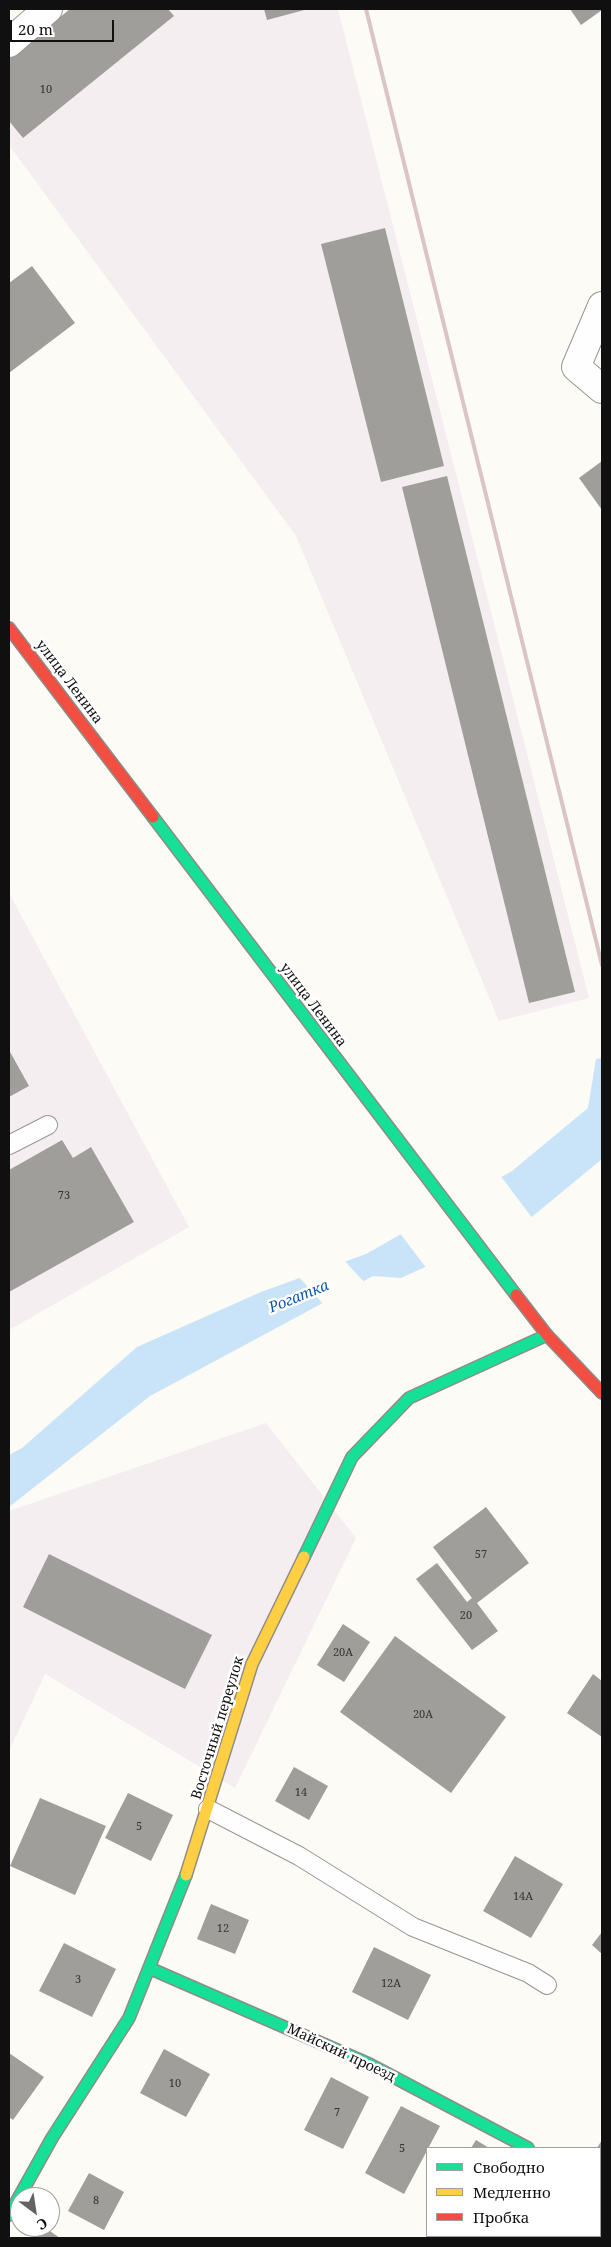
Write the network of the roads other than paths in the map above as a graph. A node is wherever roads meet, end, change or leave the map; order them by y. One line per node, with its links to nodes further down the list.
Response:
1 (48, 9): 2 (street)
2 (9, 42)
3 (602, 306): 4 (street)
4 (602, 389)
5 (9, 628): 8 (street, улица Ленина)
6 (48, 1125): 7 (lane)
7 (9, 1145)
8 (547, 1336): 9 (street, улица Ленина); 10 (street, Восточный переулок)
9 (602, 1393)
10 (208, 1809): 11 (street, Восточный переулок); 12 (lane)
11 (149, 1968): 13 (street, Майский проезд); 14 (street, Восточный переулок)
12 (546, 1985)
13 (526, 2147)
14 (9, 2215)

